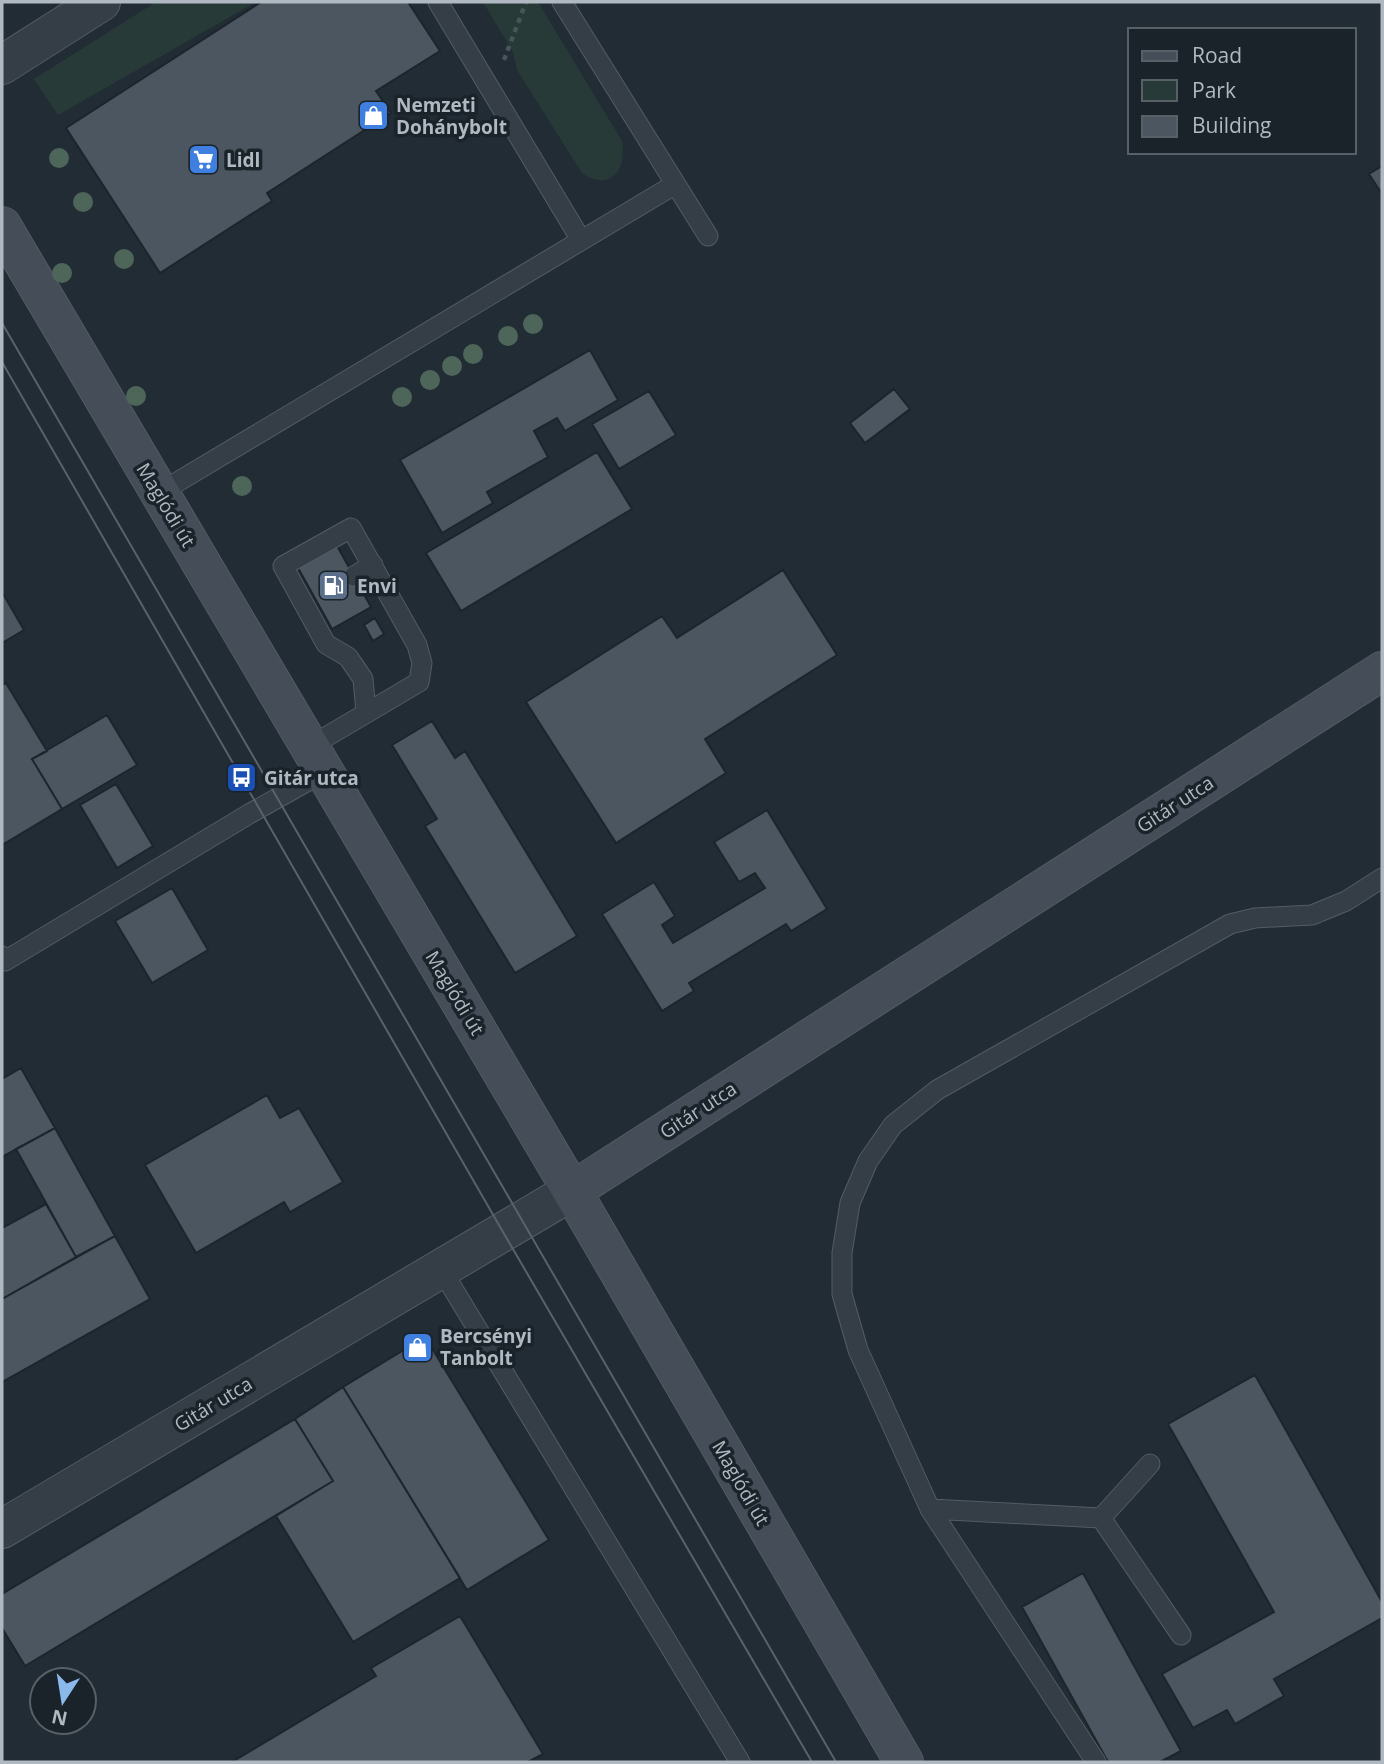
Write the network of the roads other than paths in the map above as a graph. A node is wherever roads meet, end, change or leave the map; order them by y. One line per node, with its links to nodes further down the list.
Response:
1 (101, 2): 4 (street)
2 (438, 2): 8 (lane)
3 (562, 2): 5 (lane)
4 (5, 54)
5 (674, 185): 7 (lane); 8 (lane)
6 (2, 226): 9 (street, Maglódi út)
7 (708, 236)
8 (581, 240): 9 (lane)
9 (159, 494): 14 (street, Maglódi út)
10 (373, 565): 11 (lane); 13 (lane); 13 (lane)
11 (354, 576)
12 (1382, 671): 17 (street, Gitár utca)
13 (366, 713): 14 (lane)
14 (317, 760): 16 (lane); 17 (street, Maglódi út)
15 (1382, 878): 20 (lane)
16 (2, 956)
17 (572, 1191): 18 (street, Gitár utca); 25 (street, Maglódi út)
18 (441, 1269): 22 (street, Gitár utca); 24 (lane)
19 (1150, 1464): 21 (lane)
20 (930, 1508): 21 (lane); 26 (lane)
21 (1101, 1518): 23 (lane)
22 (2, 1529)
23 (1181, 1635)
24 (740, 1762)
25 (904, 1762)
26 (1096, 1762)

